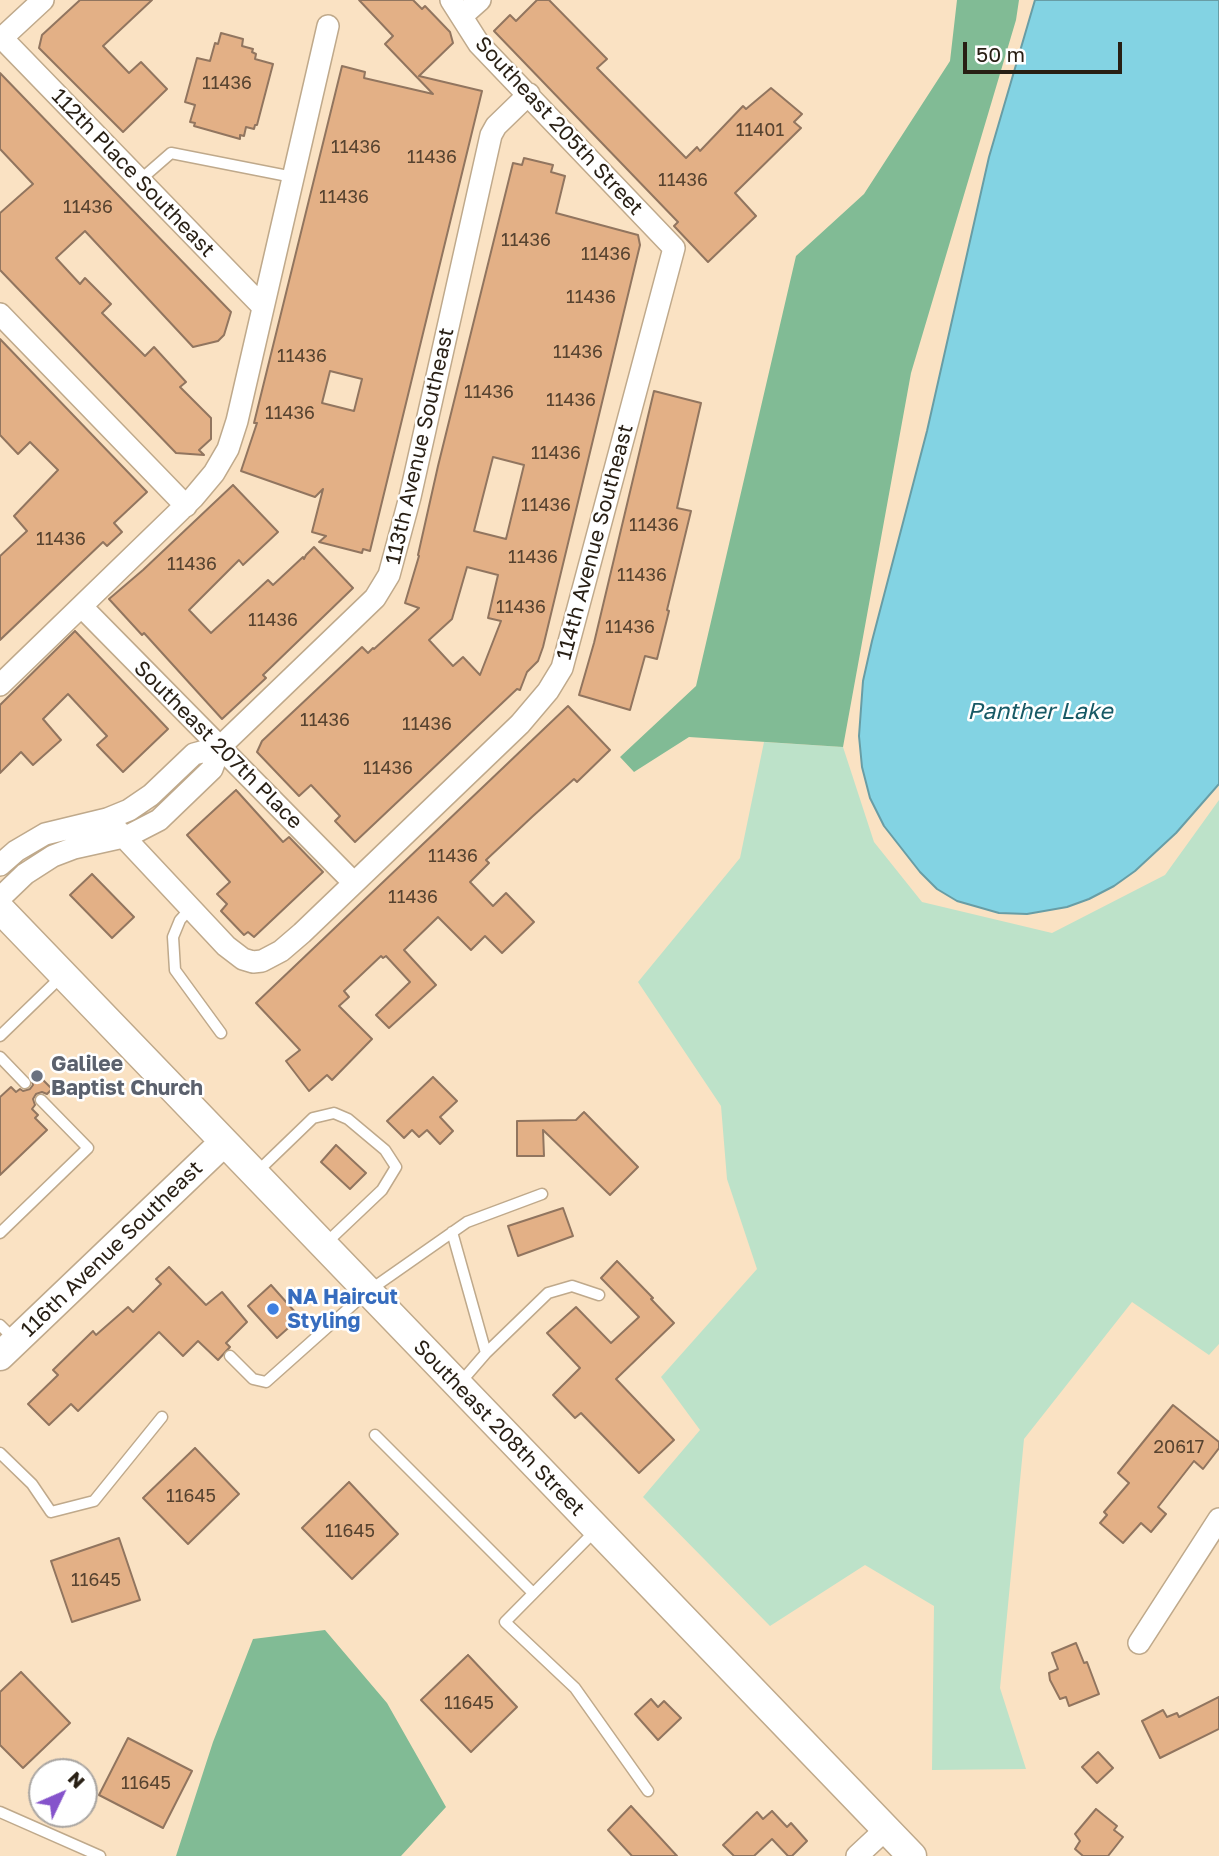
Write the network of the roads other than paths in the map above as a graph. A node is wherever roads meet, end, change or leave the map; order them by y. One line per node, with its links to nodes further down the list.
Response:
1 (43, 0): 5 (street, 112th Place Southeast)
2 (481, 0): 3 (street)
3 (457, 8): 6 (street, Southeast 205th Street)
4 (328, 26): 7 (street)
5 (1, 37): 8 (street, 112th Place Southeast)
6 (529, 94): 9 (street, Southeast 205th Street); 15 (street, 113th Avenue Southeast)
7 (293, 177): 8 (lane); 10 (street)
8 (140, 180): 10 (street, 112th Place Southeast)
9 (674, 248): 19 (street, 114th Avenue Southeast)
10 (263, 307): 12 (street)
11 (0, 313): 12 (street)
12 (186, 506): 13 (street)
13 (82, 607): 14 (street); 15 (street, Southeast 207th Place)
14 (0, 685)
15 (220, 747): 16 (street, 113th Avenue Southeast); 17 (street, 113th Avenue Southeast); 19 (street, Southeast 207th Place)
16 (107, 819): 17 (street); 18 (street, 113th Avenue Southeast)
17 (122, 837): 20 (street, 113th Avenue Southeast); 22 (street)
18 (0, 865)
19 (354, 883): 22 (street, 114th Avenue Southeast)
20 (0, 898)
21 (0, 909): 23 (main road, Southeast 208th Street)
22 (190, 909): 24 (lane)
23 (63, 975): 25 (lane); 29 (main road, Southeast 208th Street)
24 (221, 1033)
25 (0, 1036)
26 (0, 1057): 27 (lane)
27 (25, 1083)
28 (41, 1100): 33 (lane)
29 (223, 1143): 30 (main road, Southeast 208th Street); 37 (main road, 116th Avenue Southeast)
30 (254, 1174): 34 (main road, Southeast 208th Street); 34 (lane)
31 (542, 1194): 32 (lane)
32 (452, 1232): 35 (lane); 38 (lane)
33 (0, 1233)
34 (323, 1246): 35 (main road, Southeast 208th Street)
35 (367, 1292): 39 (lane); 40 (main road, Southeast 208th Street)
36 (599, 1296): 38 (lane)
37 (5, 1341)
38 (486, 1353): 40 (lane)
39 (230, 1356)
40 (457, 1385): 45 (main road, Southeast 208th Street)
41 (162, 1417): 43 (lane)
42 (375, 1435): 46 (lane)
43 (0, 1453)
44 (1219, 1519): 47 (street)
45 (597, 1530): 46 (lane); 50 (main road, Southeast 208th Street)
46 (533, 1593): 48 (lane)
47 (1139, 1643)
48 (648, 1791)
49 (0, 1812): 51 (lane)
50 (886, 1829): 52 (street); 53 (main road, Southeast 208th Street)
51 (100, 1856)
52 (857, 1856)
53 (912, 1856)

